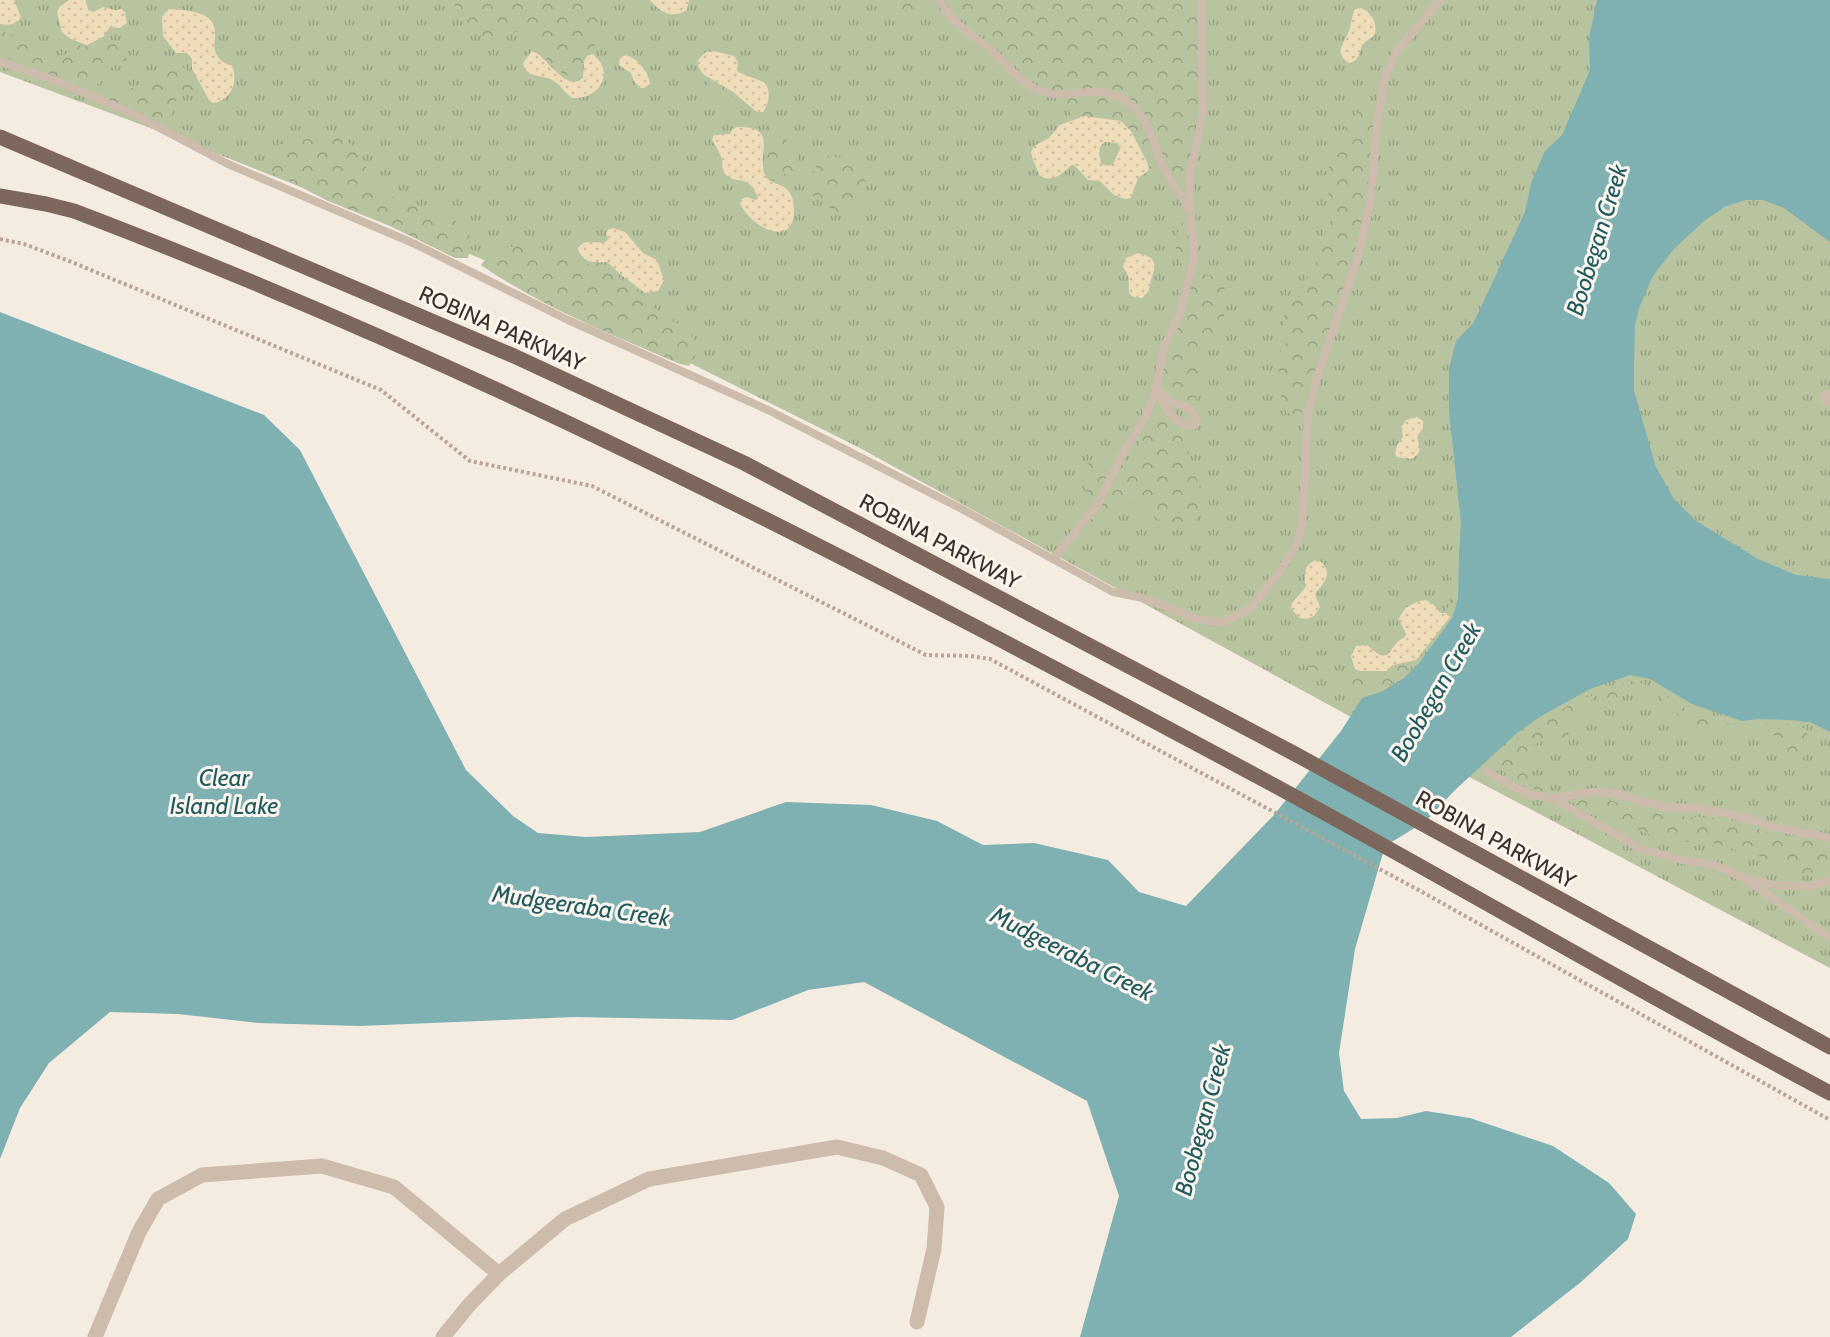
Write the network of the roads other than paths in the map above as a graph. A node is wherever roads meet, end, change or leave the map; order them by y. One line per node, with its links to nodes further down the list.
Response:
1 (939, 0): 7 (lane)
2 (1201, 0): 6 (lane)
3 (1440, 0): 11 (lane)
4 (0, 62): 11 (lane)
5 (0, 137): 18 (main road, ROBINA PARKWAY)
6 (1189, 178): 7 (lane); 9 (lane)
7 (1174, 185): 9 (lane)
8 (0, 196): 19 (main road)
9 (1190, 214): 10 (lane)
10 (1156, 387): 10 (lane); 11 (lane)
11 (1053, 559)
12 (1487, 771): 13 (lane)
13 (1551, 798): 14 (lane); 15 (lane)
14 (1830, 838)
15 (1745, 879): 16 (lane); 17 (lane)
16 (1830, 881)
17 (1830, 938)
18 (1830, 1047)
19 (1830, 1093)
20 (499, 1274): 21 (street); 22 (street); 23 (street)
21 (917, 1322)
22 (96, 1337)
23 (443, 1337)

